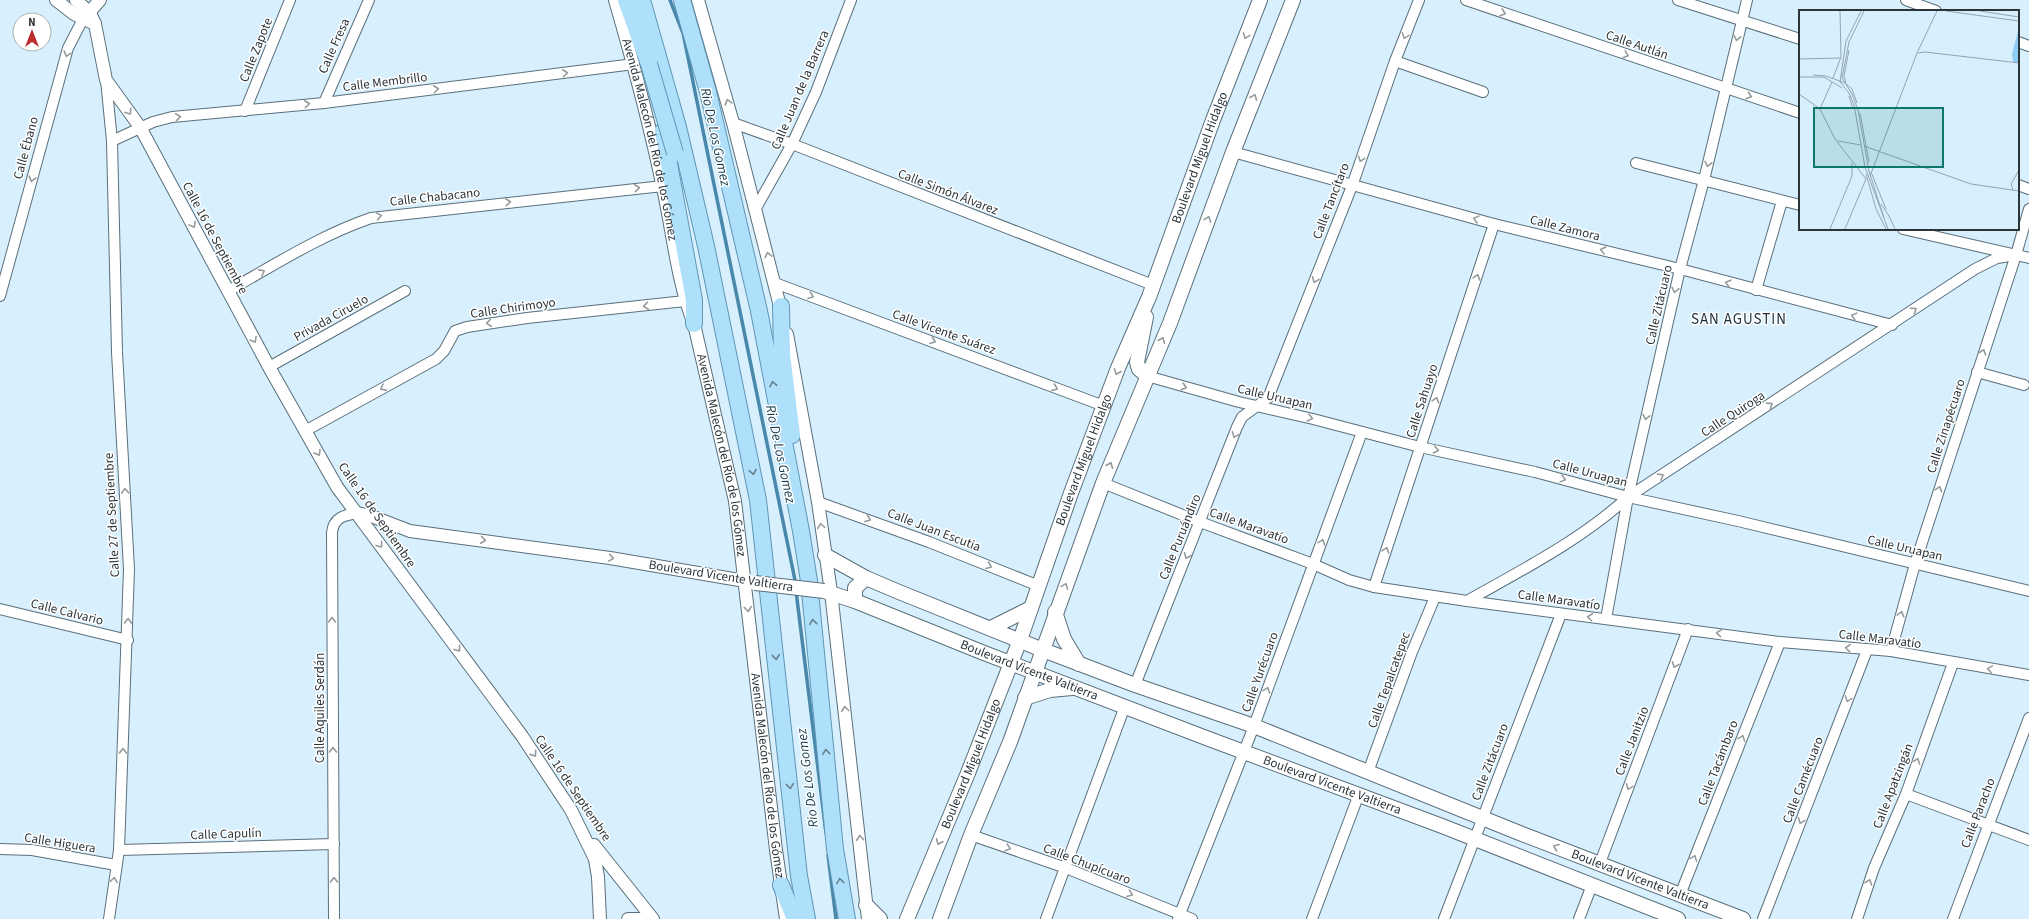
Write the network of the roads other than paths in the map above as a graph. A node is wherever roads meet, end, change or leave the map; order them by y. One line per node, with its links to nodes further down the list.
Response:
1 (56, 0): 20 (street)
2 (76, 0): 20 (street)
3 (100, 0): 20 (street)
4 (290, 0): 32 (street, Calle Zapote)
5 (369, 0): 31 (street, Calle Fresa)
6 (615, 0): 27 (street, Avenida Malecón del Río de los Gómez)
7 (626, 0): 72 (main road, bridge)
8 (642, 0): 22 (main road, Avenida Malecón del Río de los Gómez)
9 (682, 0): 75 (main road, one-way to 9)
10 (698, 0): 34 (street, one-way to 10)
11 (851, 0): 37 (street, Calle Juan de la Barrera)
12 (1260, 0): 58 (main road, Boulevard Miguel Hidalgo, one-way to 58)
13 (1293, 0): 38 (main road, Boulevard Miguel Hidalgo, one-way to 13)
14 (1419, 0): 26 (street, Calle Tancítaro, one-way to 26)
15 (1466, 0): 29 (street, Calle Autlán, one-way to 29)
16 (1678, 0): 21 (street)
17 (1747, 0): 21 (street, Calle Zitácuaro)
18 (1906, 0): 19 (street)
19 (1933, 10)
20 (89, 19): 28 (street, Calle 16 de Septiembre); 59 (street, Calle Ébano, one-way to 59)
21 (1741, 21): 23 (street); 29 (street, Calle Zitácuaro, one-way to 29)
22 (652, 32): 62 (main road); 72 (main road, Avenida Malecón del Río de los Gómez)
23 (1799, 40)
24 (2019, 42): 25 (street)
25 (2029, 46)
26 (1395, 61): 30 (street); 43 (street, Calle Tancítaro, one-way to 43)
27 (634, 64): 31 (street, Calle Membrillo, one-way to 27); 42 (street, Avenida Malecón del Río de los Gómez)
28 (106, 80): 35 (street, Calle 16 de Septiembre, one-way to 35); 36 (street, Calle 16 de Septiembre)
29 (1726, 89): 33 (street, Calle Autlán, one-way to 33); 40 (street, Calle Zitácuaro, one-way to 40)
30 (1483, 92)
31 (324, 103): 32 (street, Calle Membrillo, one-way to 31)
32 (246, 111): 35 (street, Calle Membrillo, one-way to 32)
33 (1799, 113)
34 (733, 123): 37 (street, Calle Simón Álvarez); 47 (street)
35 (140, 127): 36 (street); 56 (street, Calle 16 de Septiembre, one-way to 56)
36 (112, 140): 99 (street, Calle 27 de Septiembre, one-way to 36)
37 (792, 144): 47 (street, Calle Juan de la Barrera); 58 (street, Calle Simón Álvarez)
38 (1233, 152): 43 (street, Calle Zamora); 66 (main road, Boulevard Miguel Hidalgo, one-way to 38)
39 (1636, 163): 40 (street)
40 (1704, 180): 45 (street); 53 (street, Calle Zitácuaro)
41 (2019, 185): 44 (street)
42 (663, 186): 56 (street, Calle Chabacano, one-way to 42); 60 (street, Avenida Malecón del Río de los Gómez)
43 (1352, 186): 49 (street, Calle Zamora, one-way to 43); 69 (street, Calle Tancítaro, one-way to 69)
44 (2029, 189)
45 (1782, 201): 46 (street); 55 (street)
46 (1799, 205)
47 (756, 208): 54 (street, one-way to 47)
48 (2029, 209): 51 (street, Calle Zinapécuaro)
49 (1494, 224): 53 (street, Calle Zamora, one-way to 49); 73 (street, Calle Sahuayo, one-way to 49)
50 (1907, 230): 51 (street)
51 (2016, 255): 52 (street); 63 (street, Calle Quiroga, one-way to 51); 65 (street, Calle Zinapécuaro, one-way to 51)
52 (2029, 258)
53 (1680, 269): 55 (street, Calle Zamora, one-way to 53); 76 (street, Calle Zitácuaro, one-way to 76)
54 (775, 283): 61 (street); 68 (street, Calle Vicente Suárez, one-way to 68)
55 (1756, 290): 63 (street, Calle Zamora, one-way to 55)
56 (228, 291): 64 (street, Calle 16 de Septiembre, one-way to 64)
57 (405, 291): 64 (street, Privada Ciruelo)
58 (1151, 291): 66 (main road); 68 (main road, Boulevard Miguel Hidalgo, one-way to 68)
59 (0, 296)
60 (685, 301): 62 (street, Avenida Malecón del Río de los Gómez); 70 (street, Calle Chirimoyo, one-way to 70)
61 (781, 306): 75 (main road); 77 (street)
62 (694, 324): 84 (street, Avenida Malecón del Río de los Gómez)
63 (1892, 326): 76 (street, Calle Quiroga, one-way to 63)
64 (269, 366): 70 (street, Calle 16 de Septiembre)
65 (1977, 372): 67 (street); 82 (street, Calle Zinapécuaro, one-way to 65)
66 (1146, 376): 69 (street, Calle Uruapan, one-way to 69); 74 (main road, Boulevard Miguel Hidalgo, one-way to 66)
67 (2024, 385)
68 (1104, 406): 85 (main road, Boulevard Miguel Hidalgo)
69 (1259, 406): 71 (street, Calle Uruapan, one-way to 71); 79 (street, Calle Puruándiro, one-way to 79)
70 (305, 431): 78 (street, Calle 16 de Septiembre, one-way to 78)
71 (1362, 432): 73 (street, Calle Uruapan); 81 (street, Calle Yurécuaro, one-way to 71)
72 (745, 434): 147 (main road, Avenida Malecón del Río de los Gómez, one-way to 147)
73 (1420, 447): 76 (street, Calle Uruapan, one-way to 76); 86 (street, Calle Sahuayo, one-way to 73)
74 (1103, 483): 79 (street, Calle Maravatío); 94 (main road, Boulevard Miguel Hidalgo, one-way to 74)
75 (792, 489): 148 (main road, one-way to 75)
76 (1628, 497): 82 (street, Calle Uruapan); 91 (street, Calle Quiroga); 96 (street, Calle Zitácuaro)
77 (818, 502): 80 (street, one-way to 77); 85 (street, Calle Juan Escutia, one-way to 85)
78 (357, 513): 84 (street, Boulevard Vicente Valtierra, one-way to 84); 125 (street, Calle 16 de Septiembre, one-way to 125); 126 (street, Calle Aquiles Serdán, one-way to 78)
79 (1200, 522): 81 (street, Calle Maravatío); 110 (street, Calle Puruándiro, one-way to 110)
80 (825, 555): 83 (main road, Boulevard Vicente Valtierra); 87 (street)
81 (1313, 564): 86 (street, Calle Maravatío); 115 (street, Calle Yurécuaro, one-way to 81)
82 (1915, 564): 88 (street, Calle Uruapan); 104 (street, Calle Zinapécuaro, one-way to 82)
83 (866, 578): 90 (main road); 97 (main road, Boulevard Vicente Valtierra)
84 (750, 582): 87 (main road, Boulevard Vicente Valtierra, bridge); 132 (street, Avenida Malecón del Río de los Gómez, one-way to 132)
85 (1039, 586): 92 (main road, Boulevard Miguel Hidalgo)
86 (1374, 587): 89 (street, Calle Maravatío)
87 (827, 591): 90 (main road, Boulevard Vicente Valtierra); 135 (street, one-way to 87)
88 (2029, 591)
89 (1435, 597): 91 (street, Calle Maravatío); 117 (street, Calle Tepalcatepec)
90 (855, 601): 105 (main road, Boulevard Vicente Valtierra)
91 (1467, 601): 95 (street, Calle Maravatío)
92 (1031, 608): 97 (main road); 100 (main road, Boulevard Miguel Hidalgo)
93 (0, 609): 99 (street, Calle Calvario)
94 (1055, 611): 102 (main road, Boulevard Miguel Hidalgo); 107 (main road)
95 (1561, 614): 96 (street, Calle Maravatío, one-way to 95); 120 (street, Calle Zitácuaro)
96 (1606, 619): 98 (street, Calle Maravatío)
97 (991, 628): 100 (main road, Boulevard Vicente Valtierra)
98 (1688, 628): 101 (street, Calle Maravatío, one-way to 98); 129 (street, Calle Janitzio, one-way to 129)
99 (128, 640): 128 (street, Calle 27 de Septiembre, one-way to 99)
100 (1020, 640): 102 (main road, Boulevard Vicente Valtierra); 105 (main road, Boulevard Miguel Hidalgo)
101 (1780, 642): 103 (street, Calle Maravatío, one-way to 101); 134 (street, Calle Tacámbaro, one-way to 101)
102 (1043, 650): 107 (main road, Boulevard Vicente Valtierra); 108 (main road, Boulevard Miguel Hidalgo)
103 (1866, 650): 104 (street, Calle Maravatío); 158 (street, Calle Camécuaro, one-way to 158)
104 (1891, 651): 106 (street, Calle Maravatío)
105 (1011, 663): 108 (main road, Boulevard Vicente Valtierra); 137 (main road, Boulevard Miguel Hidalgo, one-way to 137)
106 (1953, 663): 109 (street, Calle Maravatío, one-way to 106); 119 (street, Calle Apatzingán, one-way to 106)
107 (1079, 664): 110 (main road, Boulevard Vicente Valtierra)
108 (1035, 672): 111 (main road, Boulevard Vicente Valtierra); 112 (main road, Boulevard Miguel Hidalgo)
109 (2029, 675)
110 (1134, 685): 115 (main road, Boulevard Vicente Valtierra)
111 (1085, 690): 112 (main road); 113 (main road, Boulevard Vicente Valtierra)
112 (1026, 698): 122 (main road, Boulevard Miguel Hidalgo)
113 (1125, 706): 116 (main road, Boulevard Vicente Valtierra); 131 (street)
114 (2029, 718): 121 (street, Calle Paracho)
115 (1254, 726): 116 (street, Calle Yurécuaro); 117 (main road, Boulevard Vicente Valtierra)
116 (1243, 750): 118 (main road, Boulevard Vicente Valtierra); 136 (street, Calle Yurécuaro)
117 (1368, 772): 120 (main road, Boulevard Vicente Valtierra)
118 (1359, 794): 123 (main road, Boulevard Vicente Valtierra); 154 (street)
119 (1906, 794): 121 (street); 159 (street, Calle Apatzingán, one-way to 119)
120 (1483, 818): 123 (street, Calle Zitácuaro); 129 (main road, Boulevard Vicente Valtierra, one-way to 120)
121 (1988, 823): 124 (street); 160 (street, Calle Paracho)
122 (971, 835): 131 (street, Calle Chupícuaro, one-way to 131); 151 (main road, Boulevard Miguel Hidalgo)
123 (1475, 838): 133 (main road, Boulevard Vicente Valtierra); 155 (street, Calle Zitácuaro)
124 (2029, 840)
125 (587, 841): 141 (street); 144 (street, Calle 16 de Septiembre)
126 (334, 844): 128 (street, Calle Capulín); 140 (street, Calle Aquiles Serdán, one-way to 126)
127 (0, 849): 130 (street, Calle Higuera)
128 (119, 850): 130 (street, Calle 27 de Septiembre)
129 (1600, 863): 134 (main road, Boulevard Vicente Valtierra)
130 (116, 865): 139 (street, Calle 27 de Septiembre, one-way to 130)
131 (1066, 868): 136 (street, Calle Chupícuaro, one-way to 136); 152 (street)
132 (781, 885): 145 (street, Avenida Malecón del Río de los Gómez); 146 (main road)
133 (1592, 885): 138 (main road, Boulevard Vicente Valtierra); 156 (street)
134 (1680, 895): 157 (main road, Boulevard Vicente Valtierra)
135 (866, 905): 149 (street); 150 (main road)
136 (1179, 917): 153 (street, Calle Chupícuaro)
137 (907, 918)
138 (1674, 918)
139 (109, 919)
140 (334, 919)
141 (600, 919)
142 (628, 919): 143 (street)
143 (641, 919)
144 (654, 919)
145 (786, 919)
146 (795, 919)
147 (807, 919)
148 (847, 919)
149 (868, 919)
150 (880, 919)
151 (940, 919)
152 (1046, 919)
153 (1192, 919)
154 (1312, 919)
155 (1444, 919)
156 (1579, 919)
157 (1743, 919)
158 (1763, 919)
159 (1856, 919)
160 (1952, 919)

